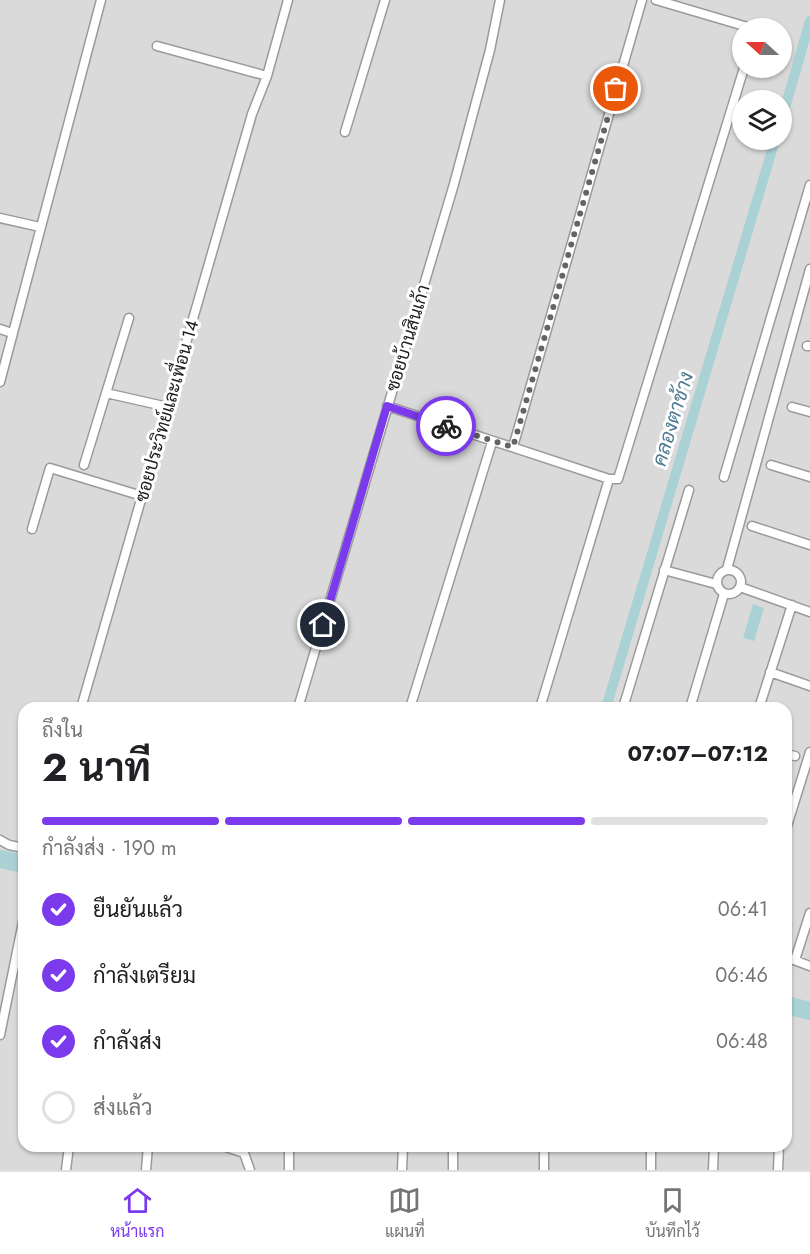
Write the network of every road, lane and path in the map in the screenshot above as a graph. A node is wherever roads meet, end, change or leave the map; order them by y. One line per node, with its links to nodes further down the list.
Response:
1 (101, 0): 14 (street)
2 (288, 0): 9 (street, ซอยประวิทย์และเพื่อน 14)
3 (385, 0): 11 (street)
4 (500, 0): 21 (street, ซอยบ้านสินเก้า)
5 (642, 0): 26 (street)
6 (656, 0): 7 (street)
7 (732, 22)
8 (157, 46): 9 (street)
9 (267, 76): 22 (street, ซอยประวิทย์และเพื่อน 14)
10 (741, 78): 31 (street)
11 (345, 132)
12 (810, 185): 29 (street)
13 (0, 218): 14 (street)
14 (40, 227): 18 (street)
15 (810, 269): 37 (street)
16 (129, 318): 20 (street)
17 (0, 329): 18 (street)
18 (12, 333): 19 (street)
19 (0, 382)
20 (106, 393): 22 (street); 27 (street)
21 (387, 406): 25 (street); 47 (street, ซอยบ้านสินเก้า)
22 (168, 407): 33 (street, ซอยประวิทย์และเพื่อน 14)
23 (792, 407): 24 (street)
24 (810, 412)
25 (492, 442): 26 (street); 48 (street)
26 (513, 447): 31 (street)
27 (84, 465)
28 (771, 465): 30 (street)
29 (724, 477)
30 (810, 477)
31 (609, 479): 49 (street)
32 (689, 490): 38 (street)
33 (142, 496): 35 (street); 46 (street, ซอยประวิทย์และเพื่อน 14)
34 (752, 526): 36 (street)
35 (32, 529)
36 (810, 545)
37 (726, 569): 39 (street); 40 (street)
38 (664, 570): 39 (street); 50 (street)
39 (716, 584): 41 (street)
40 (740, 587): 41 (street); 42 (street)
41 (724, 594): 51 (street)
42 (792, 605): 43 (street); 44 (street)
43 (810, 612)
44 (770, 672): 45 (street); 52 (street)
45 (810, 686)
46 (83, 702)
47 (300, 702)
48 (412, 702)
49 (542, 702)
50 (625, 702)
51 (692, 702)
52 (761, 702)
53 (810, 752): 54 (street)
54 (792, 810)
55 (0, 840): 56 (street)
56 (18, 847)
57 (810, 913): 59 (street)
58 (18, 946): 62 (street)
59 (792, 954)
60 (792, 960): 61 (street)
61 (810, 966)
62 (0, 1035)
63 (68, 1152): 73 (street)
64 (148, 1152): 74 (street)
65 (241, 1152): 75 (street)
66 (289, 1152): 76 (street)
67 (403, 1152): 77 (street)
68 (453, 1152): 78 (street)
69 (544, 1152): 79 (street)
70 (651, 1152): 80 (street)
71 (714, 1152): 81 (street)
72 (779, 1152): 82 (street)
73 (66, 1170)
74 (146, 1170)
75 (250, 1170)
76 (289, 1170)
77 (402, 1170)
78 (453, 1170)
79 (544, 1170)
80 (651, 1170)
81 (713, 1170)
82 (778, 1170)

